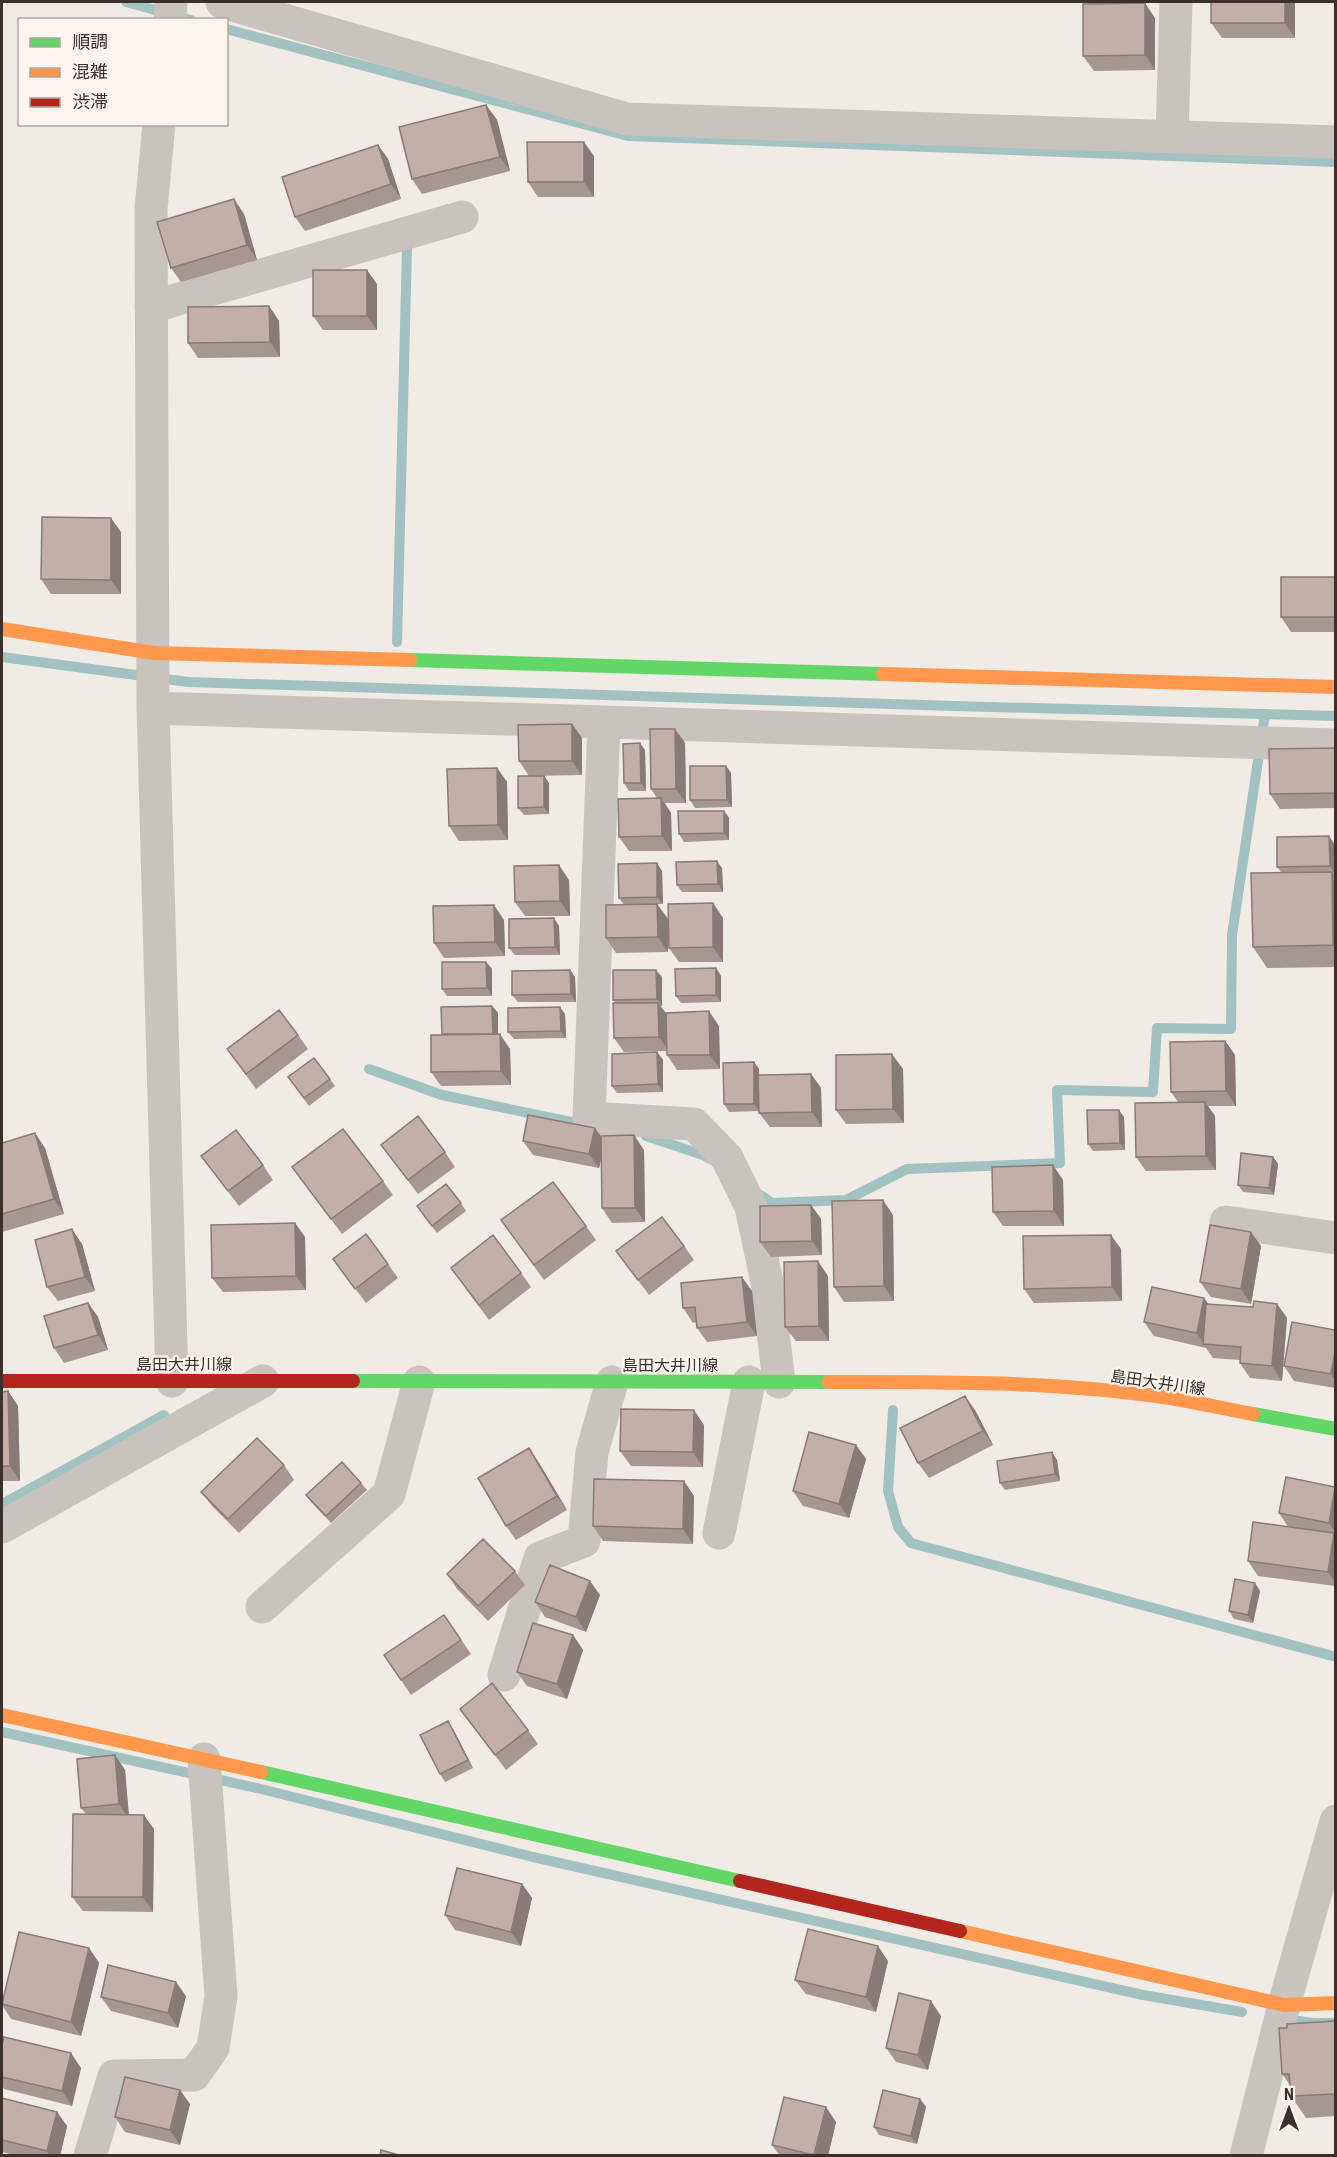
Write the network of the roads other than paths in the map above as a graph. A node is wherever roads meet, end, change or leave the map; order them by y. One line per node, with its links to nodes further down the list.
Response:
1 (171, 2): 4 (street)
2 (222, 2): 6 (street)
3 (1176, 2): 6 (street)
4 (170, 18)
5 (159, 126): 9 (street)
6 (1172, 136): 7 (street)
7 (1335, 142)
8 (462, 217): 9 (street)
9 (151, 307): 11 (street)
10 (2, 629): 11 (street)
11 (154, 653): 12 (street); 13 (street)
12 (1335, 687)
13 (153, 708): 14 (street); 19 (street)
14 (604, 723): 15 (street); 23 (street)
15 (1335, 745)
16 (1226, 1222): 17 (street)
17 (1335, 1238)
18 (2, 1381): 19 (street, 島田大井川線)
19 (172, 1381): 20 (street, 島田大井川線)
20 (263, 1381): 21 (street, 島田大井川線); 25 (street)
21 (419, 1382): 22 (street, 島田大井川線); 27 (street)
22 (612, 1382): 23 (street, 島田大井川線); 28 (street)
23 (764, 1382): 24 (street, 島田大井川線); 26 (street)
24 (1335, 1429)
25 (2, 1527)
26 (719, 1533)
27 (262, 1607)
28 (504, 1675)
29 (2, 1715): 30 (street)
30 (204, 1759): 33 (street); 34 (street)
31 (1335, 1821): 33 (street)
32 (1335, 2003): 33 (street)
33 (1284, 2005): 35 (street)
34 (90, 2156)
35 (1246, 2156)

